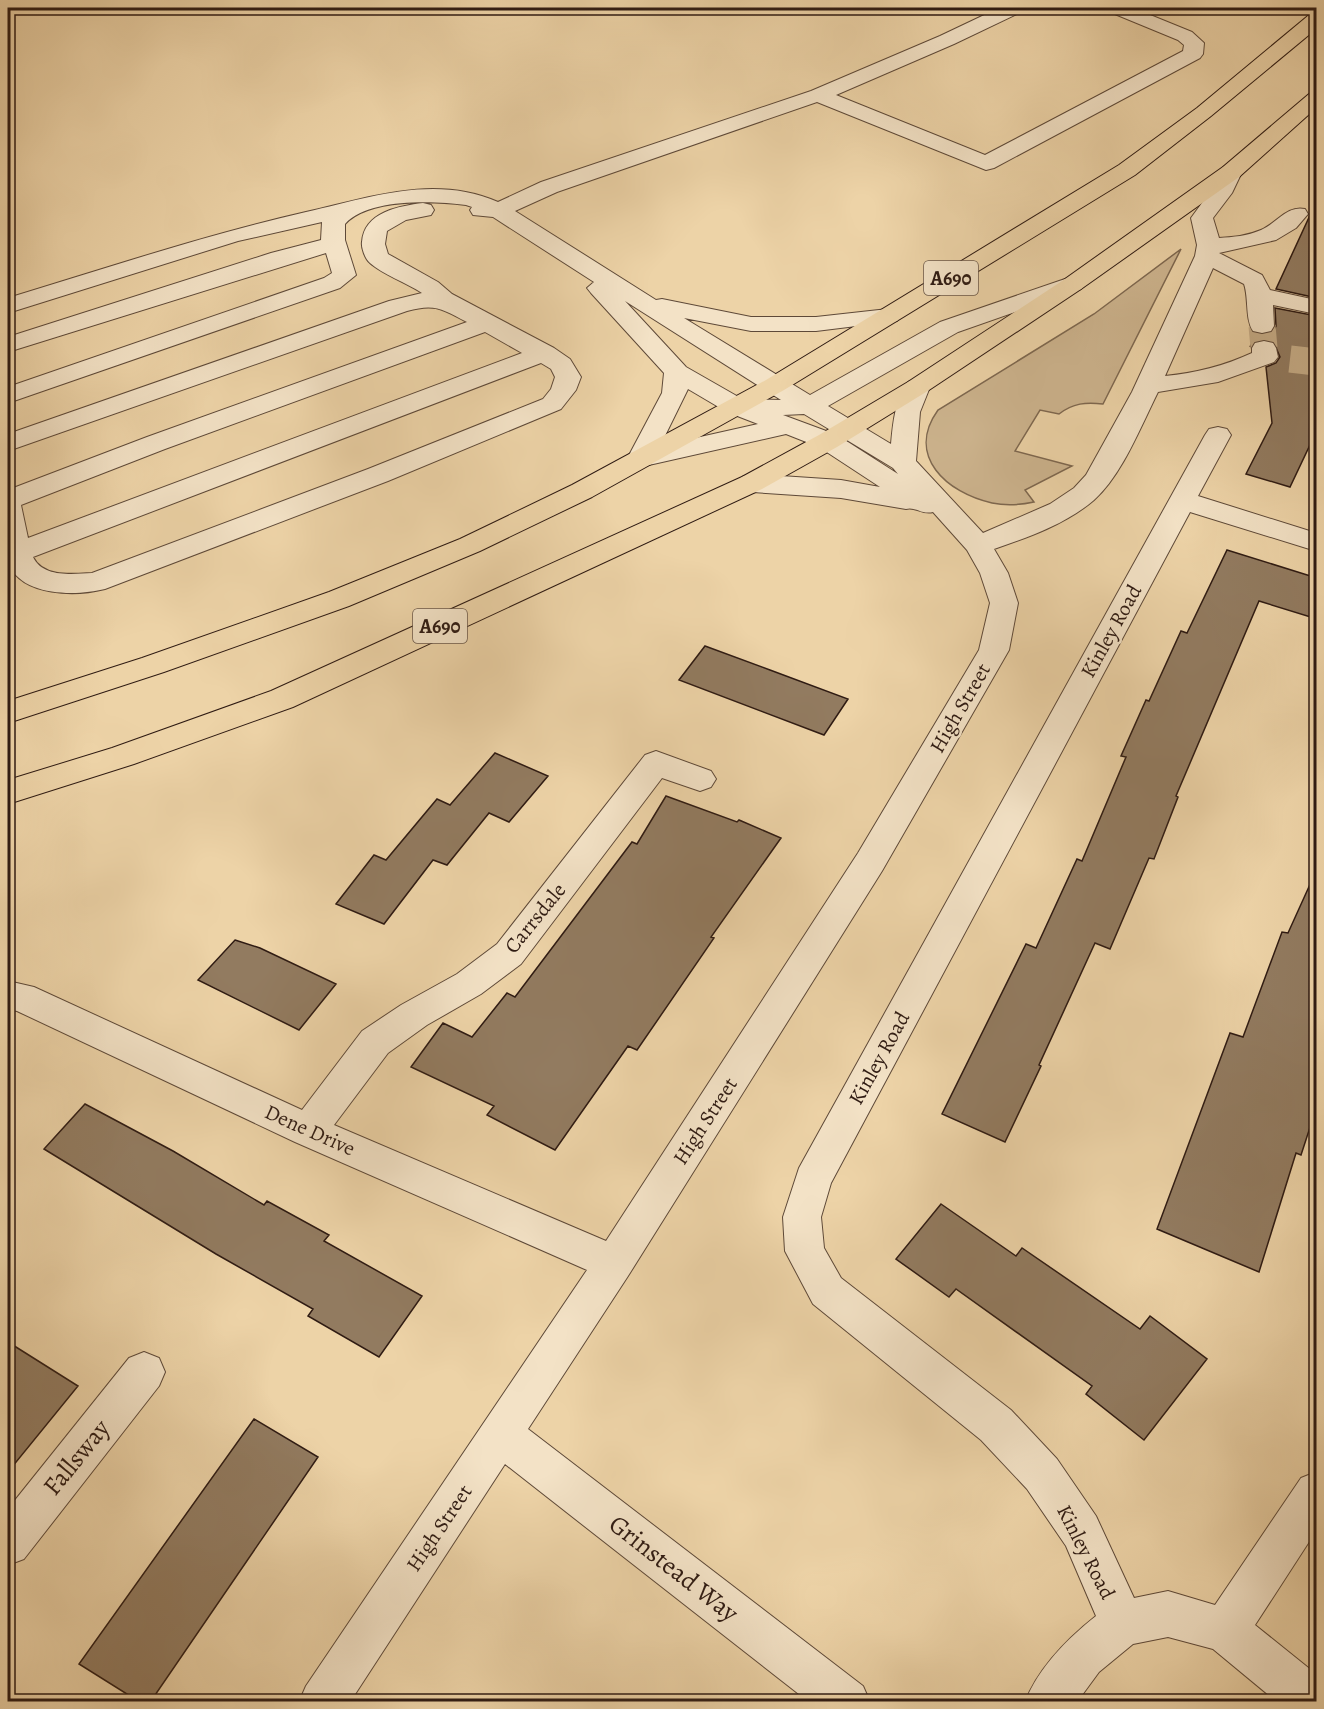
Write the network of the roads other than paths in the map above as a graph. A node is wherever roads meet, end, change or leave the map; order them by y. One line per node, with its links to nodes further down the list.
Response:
1 (1014, 8): 6 (street)
2 (1117, 8): 4 (street)
3 (1168, 8): 4 (street)
4 (1145, 19): 6 (street)
5 (1317, 19): 21 (highway, A690)
6 (818, 94): 10 (street)
7 (1317, 98): 8 (highway, A690)
8 (1231, 172): 13 (street); 15 (highway, A690)
9 (346, 210): 10 (street); 12 (street); 19 (street)
10 (498, 210): 14 (street); 17 (street)
11 (1297, 214): 13 (street)
12 (334, 243): 24 (street); 31 (street)
13 (1208, 250): 16 (street); 29 (street)
14 (576, 261): 18 (street); 27 (street)
15 (1073, 284): 30 (highway, A690); 32 (street)
16 (1260, 295): 20 (street); 23 (street)
17 (443, 299): 22 (street); 37 (street)
18 (642, 302): 21 (street); 28 (street)
19 (8, 306)
20 (1317, 307)
21 (888, 316): 28 (highway, A690)
22 (488, 323): 25 (street); 41 (street)
23 (1264, 344): 26 (street); 29 (street)
24 (8, 345)
25 (545, 353): 47 (street); 47 (street)
26 (1290, 359)
27 (677, 372): 33 (street); 38 (street)
28 (775, 385): 32 (street); 33 (highway, A690)
29 (1151, 385): 45 (street)
30 (917, 387): 35 (highway, A690); 39 (street)
31 (8, 395)
32 (810, 406): 33 (street); 35 (street)
33 (736, 407): 34 (street); 38 (highway, A690)
34 (786, 426): 35 (street); 38 (street)
35 (839, 435): 39 (street, High Street); 40 (highway, A690); 43 (street)
36 (1218, 435): 42 (street, Kinley Road)
37 (8, 443)
38 (640, 459): 48 (highway, A690)
39 (902, 462): 45 (street, High Street)
40 (752, 483): 43 (street); 50 (highway, A690)
41 (8, 500)
42 (1184, 501): 46 (street); 58 (street, Kinley Road)
43 (923, 502): 45 (street)
44 (8, 505): 47 (street)
45 (968, 534): 53 (street, High Street)
46 (1317, 542)
47 (18, 552)
48 (8, 712)
49 (700, 780): 52 (street, Carrsdale)
50 (8, 792)
51 (8, 995): 52 (street, Dene Drive)
52 (308, 1131): 53 (street, Dene Drive)
53 (614, 1263): 55 (street, High Street)
54 (144, 1372): 57 (street, Fallsway)
55 (501, 1434): 60 (street, High Street); 61 (street, Grinstead Way)
56 (1317, 1493): 59 (street)
57 (8, 1543)
58 (1122, 1623): 59 (street); 62 (street)
59 (1225, 1630): 63 (street)
60 (322, 1701)
61 (847, 1701)
62 (1048, 1701)
63 (1314, 1701)

